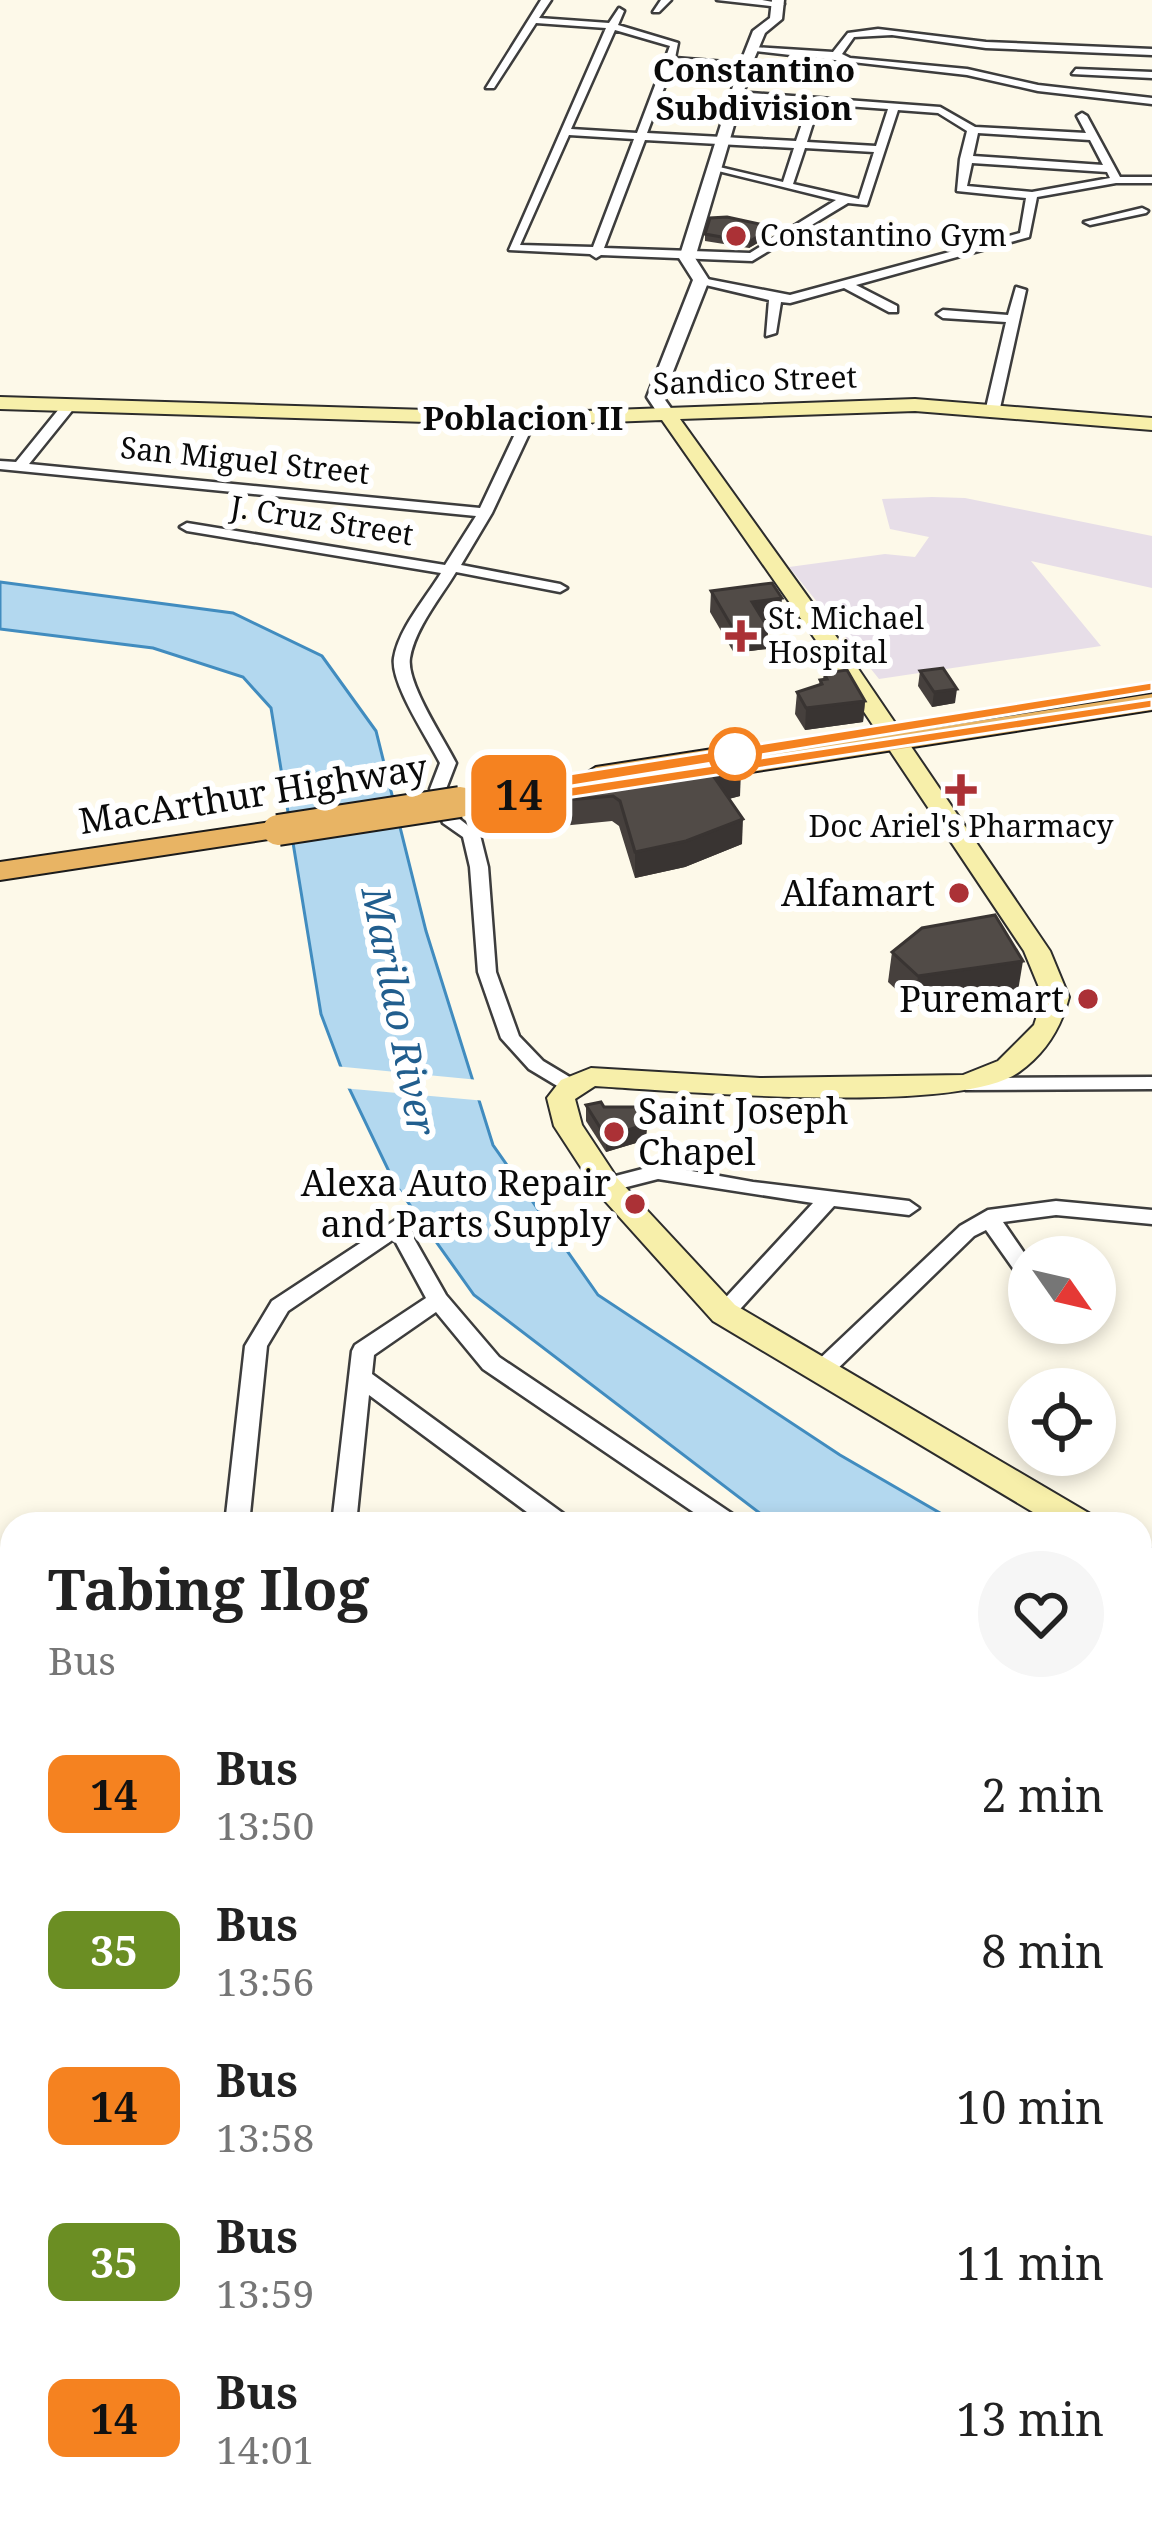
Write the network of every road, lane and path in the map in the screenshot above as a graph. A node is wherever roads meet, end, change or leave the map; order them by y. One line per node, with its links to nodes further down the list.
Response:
1 (546, 0): 7 (street)
2 (666, 0): 5 (street)
3 (722, 0): 4 (street)
4 (778, 2): 12 (street)
5 (656, 10)
6 (619, 11): 8 (street)
7 (534, 20): 8 (street); 18 (street)
8 (612, 26): 14 (street); 26 (street)
9 (924, 35): 10 (street); 13 (street); 15 (street)
10 (1076, 48): 11 (street); 16 (street)
11 (1152, 52)
12 (750, 54): 13 (street); 14 (street); 20 (street)
13 (837, 54): 15 (street)
14 (669, 62): 27 (street)
15 (906, 67): 19 (street)
16 (1076, 72): 17 (street); 19 (street)
17 (1152, 75)
18 (490, 86)
19 (1074, 94): 22 (street)
20 (737, 95): 21 (street); 29 (street)
21 (815, 100): 23 (street); 30 (street)
22 (1152, 101)
23 (894, 106): 25 (street); 31 (street)
24 (1082, 116): 28 (street)
25 (973, 130): 28 (street); 32 (street)
26 (564, 132): 27 (street); 41 (street)
27 (642, 137): 29 (street); 41 (street)
28 (1092, 137): 34 (street)
29 (720, 141): 30 (street); 33 (street)
30 (802, 145): 31 (street); 36 (street)
31 (879, 149): 38 (street)
32 (965, 159): 34 (street); 37 (street)
33 (715, 169): 36 (street); 42 (street)
34 (1114, 175): 35 (street); 37 (street)
35 (1152, 179)
36 (787, 186): 38 (street)
37 (1032, 194): 44 (street)
38 (845, 200): 42 (street)
39 (1149, 214): 40 (street)
40 (1090, 222)
41 (596, 254): 42 (street)
42 (687, 258): 43 (street)
43 (701, 280): 46 (street); 54 (street)
44 (846, 284): 46 (street); 47 (street)
45 (1020, 290): 49 (street)
46 (775, 298): 50 (street)
47 (893, 309)
48 (943, 314): 49 (street)
49 (1013, 319): 53 (street)
50 (770, 332)
51 (0, 404): 52 (main road, Sandico Street)
52 (68, 406): 55 (main road, Sandico Street); 58 (street)
53 (993, 408): 54 (main road, Sandico Street); 56 (main road, Sandico Street)
54 (667, 414): 55 (main road, Sandico Street); 65 (main road)
55 (530, 419): 59 (street)
56 (1152, 424)
57 (0, 465): 58 (street, San Miguel Street)
58 (19, 467): 59 (street, San Miguel Street)
59 (485, 513): 61 (street)
60 (187, 526): 61 (street, J. Cruz Street)
61 (450, 568): 62 (street, J. Cruz Street); 71 (street)
62 (560, 588)
63 (1152, 687): 65 (highway)
64 (1152, 702): 65 (highway)
65 (893, 736): 66 (highway); 70 (main road)
66 (579, 785)
67 (495, 798): 68 (highway, MacArthur Highway, bridge)
68 (0, 871)
69 (1152, 1083): 70 (street)
70 (966, 1084): 71 (main road)
71 (571, 1086): 72 (main road)
72 (608, 1185): 73 (street); 79 (main road)
73 (830, 1198): 74 (street); 79 (street)
74 (909, 1208)
75 (988, 1217): 76 (street); 77 (street); 80 (street)
76 (1152, 1217)
77 (1008, 1246)
78 (438, 1300): 81 (street); 82 (street); 85 (street)
79 (724, 1313): 80 (main road)
80 (821, 1371): 86 (main road)
81 (360, 1377): 83 (street); 84 (street)
82 (237, 1512)
83 (345, 1512)
84 (544, 1512)
85 (711, 1512)
86 (1060, 1512)

